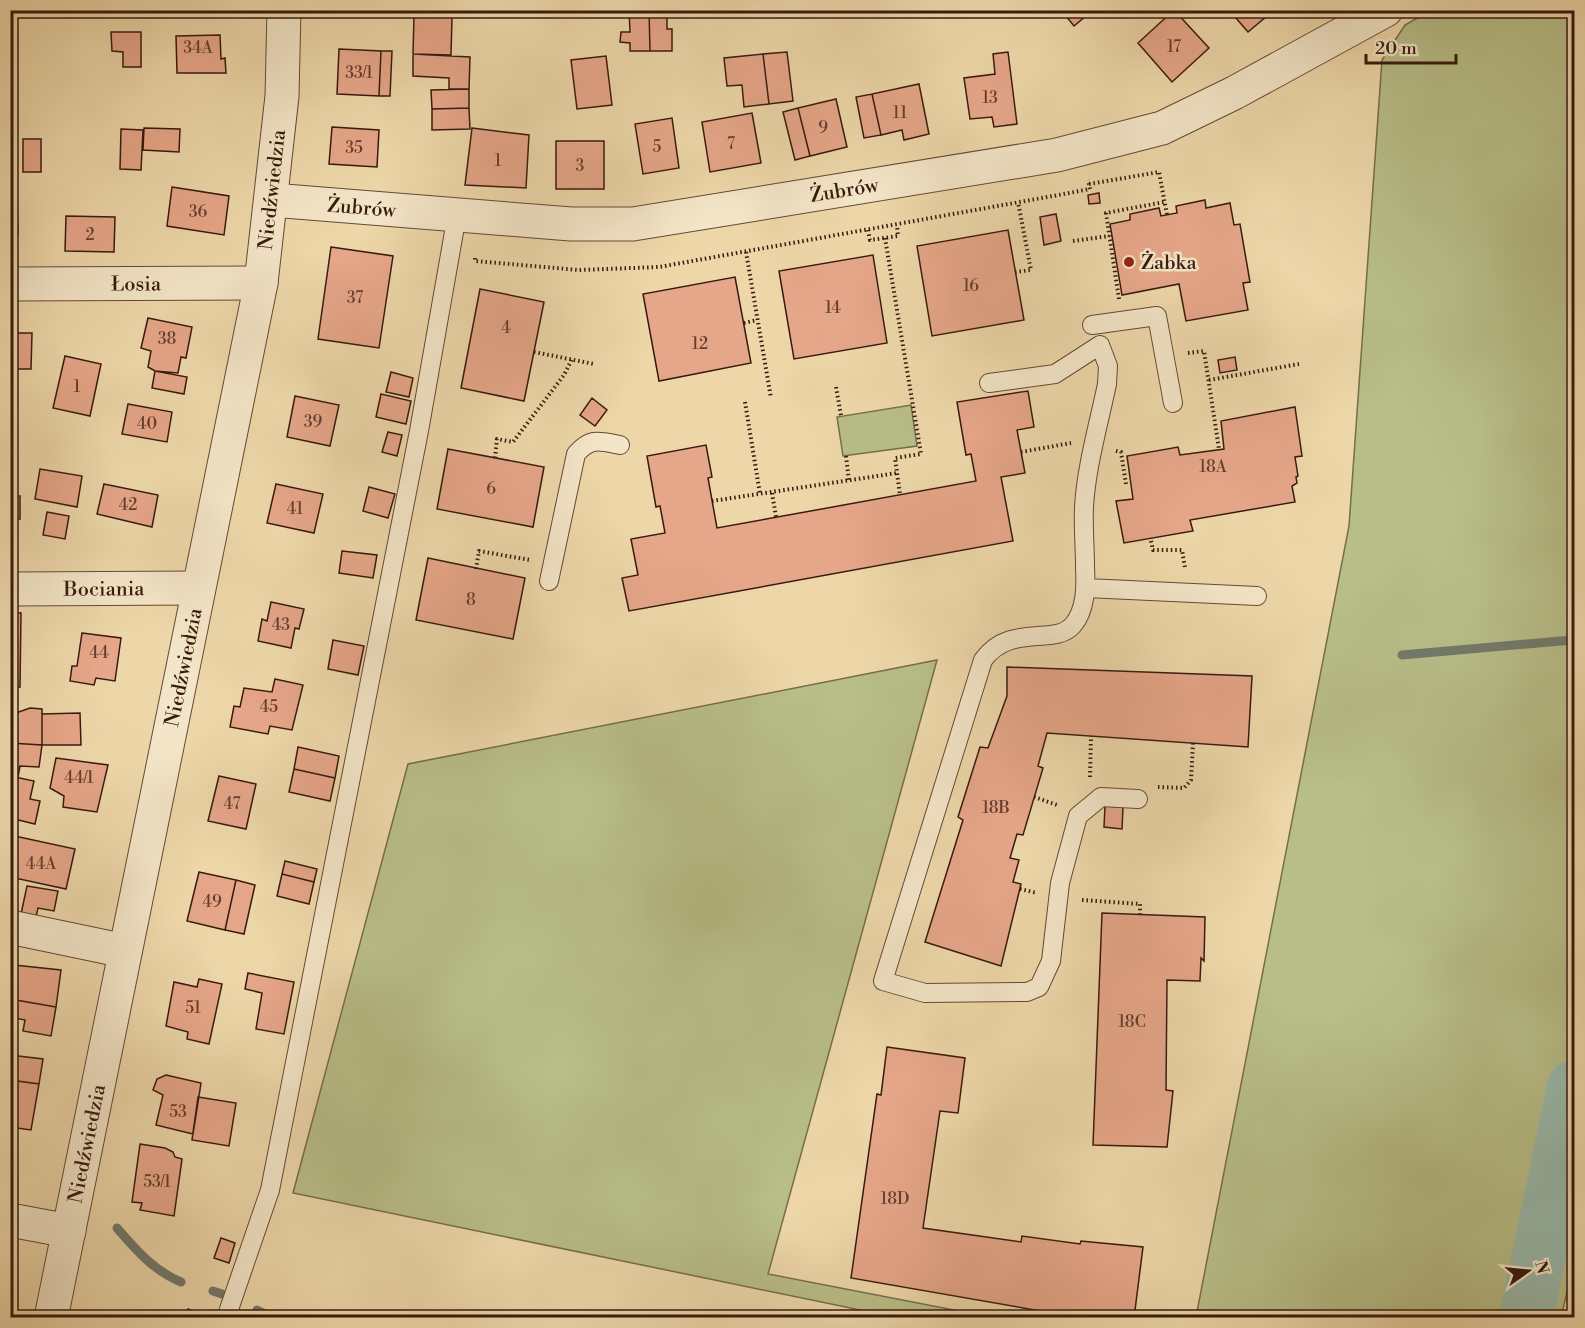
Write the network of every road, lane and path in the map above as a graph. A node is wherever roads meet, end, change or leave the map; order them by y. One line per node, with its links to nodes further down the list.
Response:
1 (284, 10): 5 (street, Niedźwiedzia)
2 (1386, 10): 3 (street, Żubrów)
3 (1082, 150): 4 (path); 9 (street, Żubrów)
4 (1089, 184): 6 (path); 7 (path)
5 (272, 200): 9 (street, Żubrów); 17 (street, Niedźwiedzia)
6 (1018, 202): 10 (path); 16 (path)
7 (1164, 202): 8 (path); 12 (path)
8 (1167, 214)
9 (455, 225): 15 (path); 62 (lane)
10 (897, 225): 11 (path); 13 (path)
11 (868, 230): 13 (path); 15 (path)
12 (1109, 236): 14 (path); 20 (path)
13 (885, 237): 37 (path)
14 (1073, 241)
15 (746, 252): 19 (path)
16 (1015, 272)
17 (261, 283): 18 (street, Łosia); 47 (street, Niedźwiedzia)
18 (10, 284)
19 (758, 320): 21 (path); 30 (path)
20 (1123, 321): 22 (lane); 32 (lane)
21 (744, 323)
22 (1092, 326)
23 (534, 351): 24 (path)
24 (572, 359): 25 (path); 36 (path)
25 (594, 364)
26 (1299, 364): 27 (path)
27 (1209, 380)
28 (989, 383): 48 (lane)
29 (836, 387): 33 (path)
30 (771, 398)
31 (745, 402): 40 (path)
32 (1173, 403)
33 (841, 416)
34 (620, 445): 46 (lane)
35 (846, 456): 38 (path)
36 (495, 458)
37 (897, 473): 38 (path); 41 (path)
38 (849, 481): 39 (path)
39 (772, 493): 40 (path); 43 (path)
40 (760, 494): 42 (path)
41 (900, 495)
42 (712, 501)
43 (776, 517)
44 (1151, 542): 50 (path)
45 (476, 569): 46 (path)
46 (550, 573)
47 (198, 588): 49 (street, Bociania); 58 (street, Niedźwiedzia)
48 (1086, 588): 50 (lane); 55 (lane)
49 (10, 589)
50 (1188, 593): 51 (lane)
51 (1257, 596)
52 (1091, 736): 53 (path)
53 (1089, 788)
54 (1034, 797): 56 (path)
55 (1138, 799)
56 (1060, 806)
57 (10, 927): 58 (street)
58 (125, 951): 60 (street, Niedźwiedzia)
59 (10, 1220): 60 (street)
60 (69, 1231): 61 (street, Niedźwiedzia)
61 (51, 1317)
62 (226, 1317)

